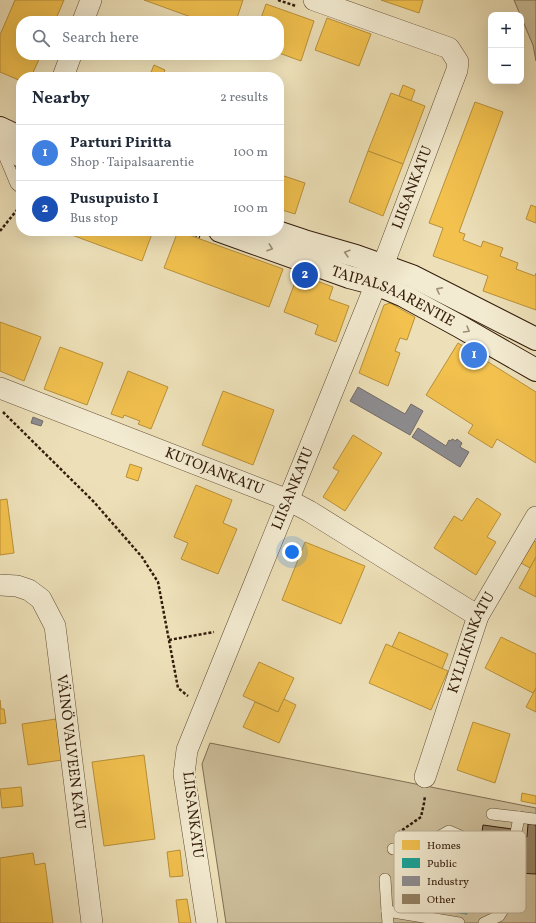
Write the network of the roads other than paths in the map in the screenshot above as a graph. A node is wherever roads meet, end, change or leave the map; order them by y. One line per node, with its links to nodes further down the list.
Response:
1 (91, 0): 3 (street)
2 (307, 4): 13 (street, LIISANKATU)
3 (85, 16)
4 (69, 60): 5 (street)
5 (65, 72)
6 (0, 128): 7 (main road)
7 (16, 136)
8 (0, 146): 9 (main road); 10 (lane)
9 (16, 154)
10 (16, 184)
11 (284, 234): 13 (main road, TAIPALSAARENTIE, one-way to 11)
12 (234, 236): 13 (main road, TAIPALSAARENTIE, one-way to 13)
13 (380, 274): 14 (main road, TAIPALSAARENTIE, one-way to 13); 15 (main road, TAIPALSAARENTIE, one-way to 15); 17 (street, LIISANKATU)
14 (536, 339)
15 (536, 370)
16 (0, 388): 17 (street, KUTOJANKATU)
17 (288, 500): 20 (street, KUTOJANKATU); 32 (street, LIISANKATU)
18 (536, 517): 20 (street, KYLLIKINKATU)
19 (0, 584): 31 (street, VÄINÖ VALVEEN KATU)
20 (478, 616): 21 (street, KYLLIKINKATU)
21 (425, 777)
22 (492, 814): 23 (lane)
23 (519, 817): 24 (lane); 25 (lane)
24 (534, 819)
25 (516, 831)
26 (385, 879): 27 (lane)
27 (387, 911): 28 (lane); 33 (lane)
28 (394, 912)
29 (399, 913): 34 (lane)
30 (501, 913): 35 (lane)
31 (92, 923)
32 (208, 923)
33 (388, 923)
34 (459, 923)
35 (484, 923)

